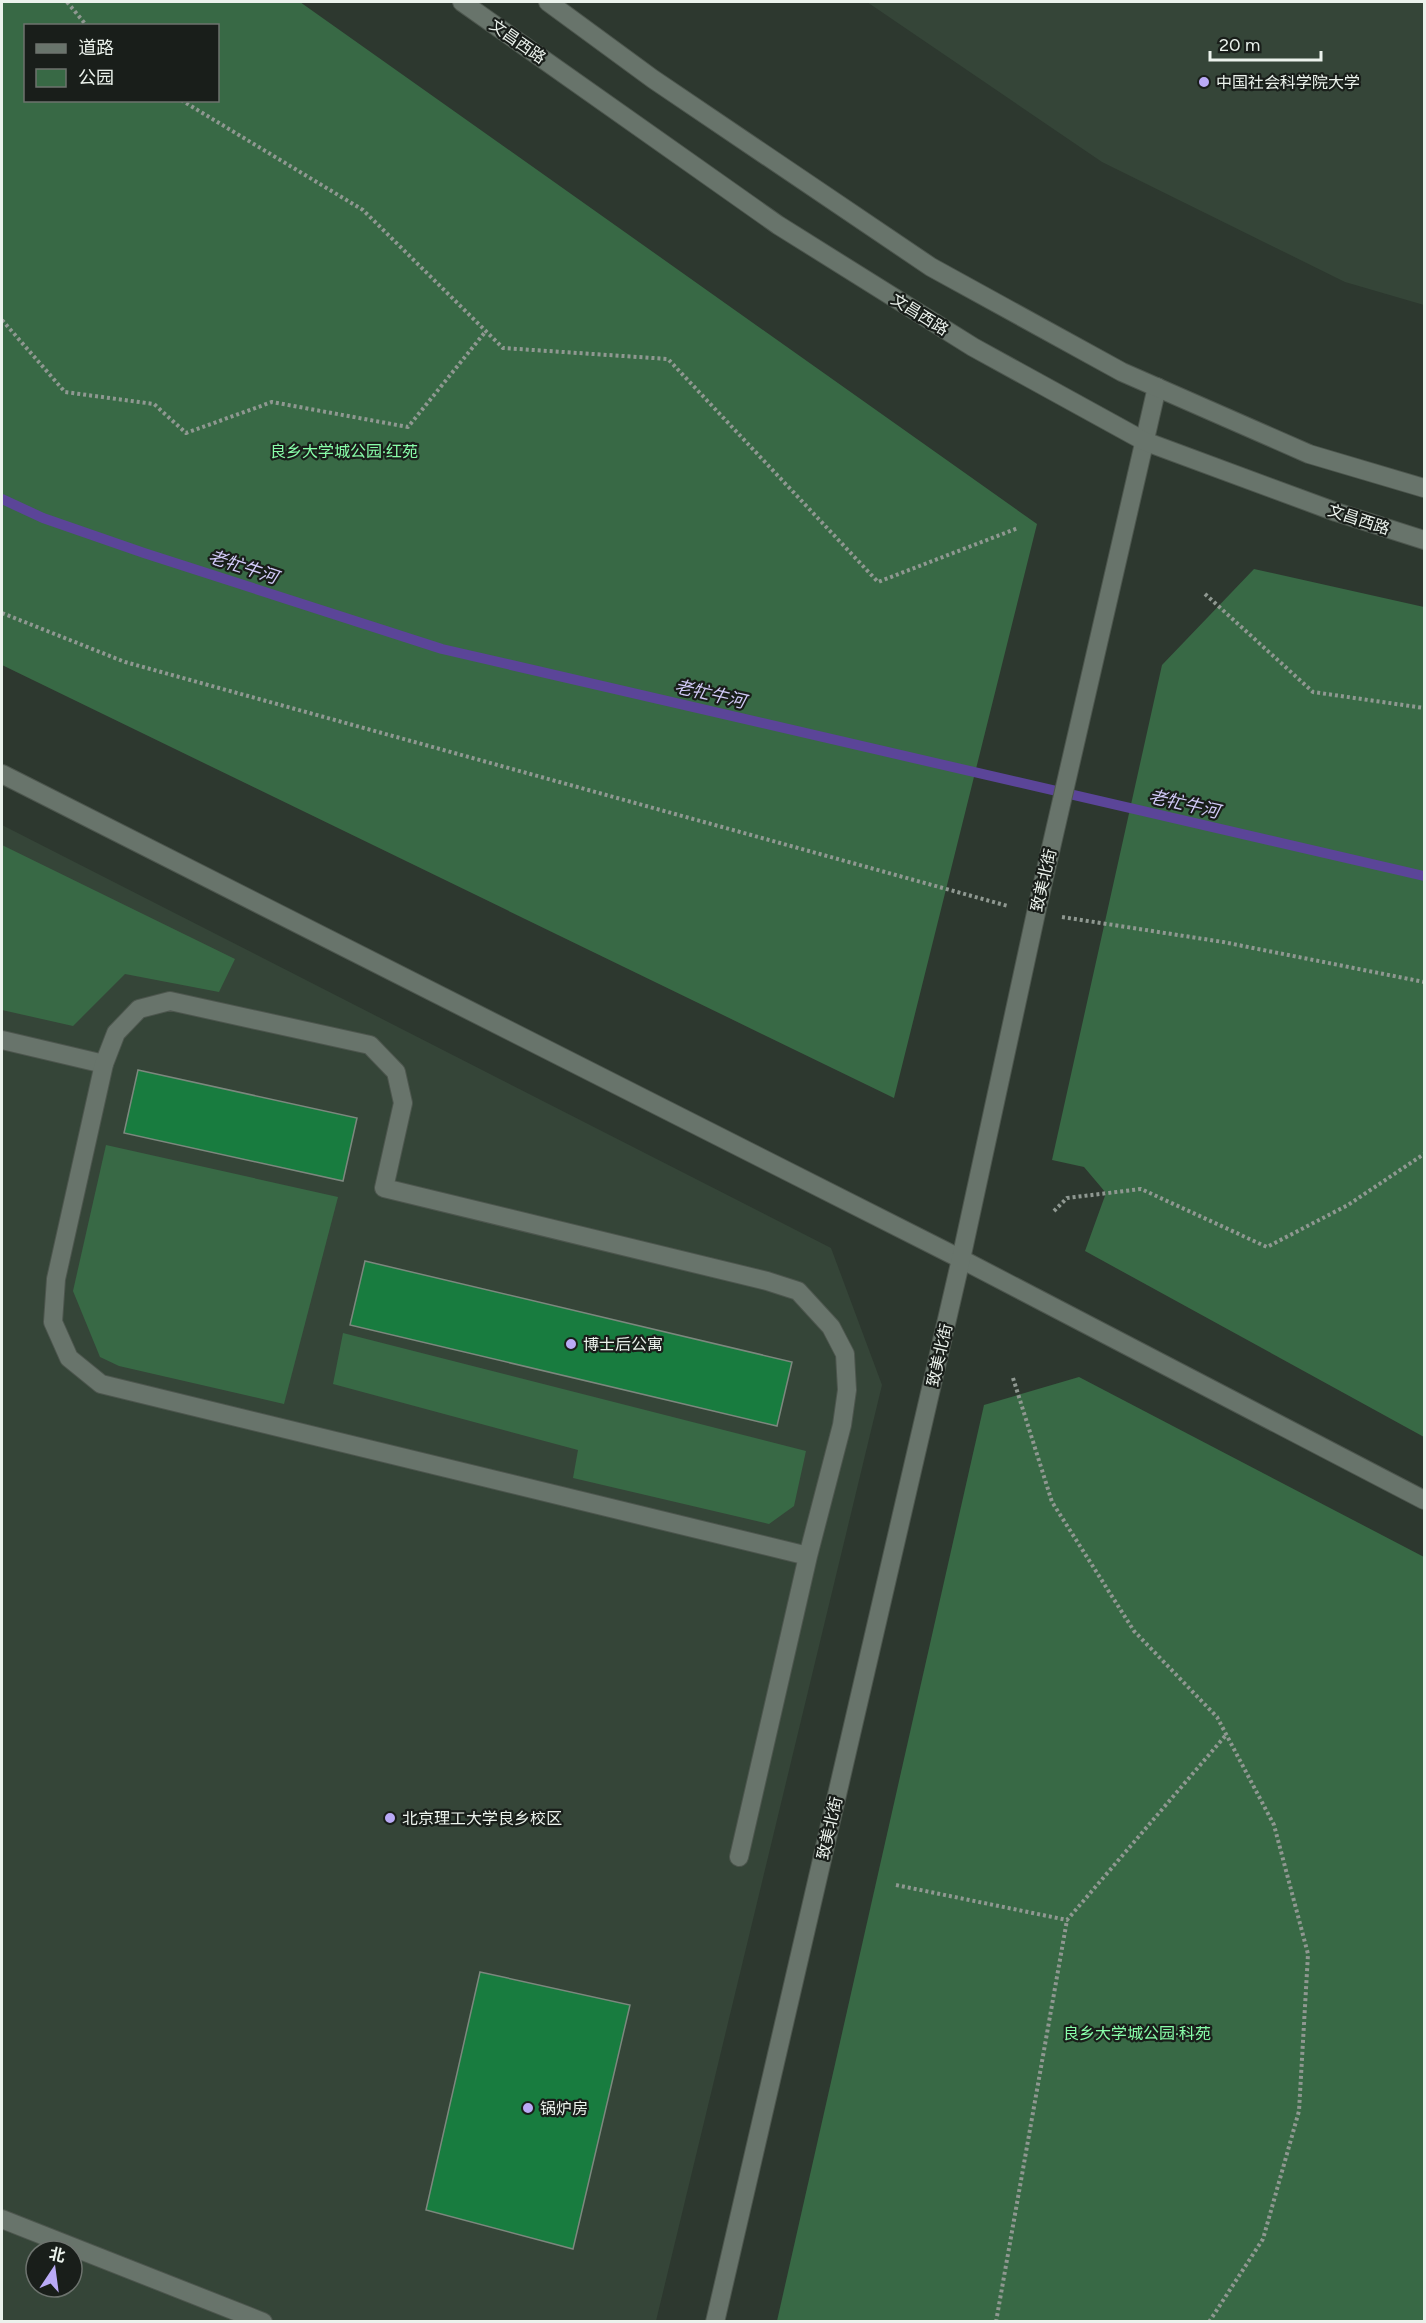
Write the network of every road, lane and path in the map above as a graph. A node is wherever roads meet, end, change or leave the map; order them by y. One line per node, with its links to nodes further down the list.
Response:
1 (67, 2): 4 (path)
2 (462, 2): 9 (street, 文昌西路)
3 (548, 2): 8 (street)
4 (85, 24)
5 (184, 102): 7 (path)
6 (2, 320): 7 (path)
7 (486, 331): 11 (path)
8 (1157, 387): 9 (street, 致美北街); 10 (street)
9 (1144, 441): 12 (street, 文昌西路); 17 (street, 致美北街)
10 (1425, 488)
11 (1018, 528)
12 (1425, 540)
13 (1205, 594): 15 (path)
14 (2, 613): 17 (path)
15 (1425, 708)
16 (2, 774): 23 (street)
17 (1036, 913): 18 (path); 23 (street, 致美北街)
18 (1425, 982)
19 (2, 1040): 20 (street)
20 (104, 1064): 26 (street); 26 (street)
21 (1425, 1154): 22 (path)
22 (1054, 1211)
23 (962, 1259): 25 (street); 33 (street, 致美北街)
24 (1013, 1378): 27 (path)
25 (1425, 1500)
26 (808, 1556): 28 (street)
27 (1226, 1734): 30 (path); 35 (path)
28 (739, 1857)
29 (896, 1885): 30 (path)
30 (1067, 1920): 34 (path)
31 (2, 2219): 32 (street)
32 (263, 2322)
33 (715, 2322)
34 (996, 2322)
35 (1209, 2322)

